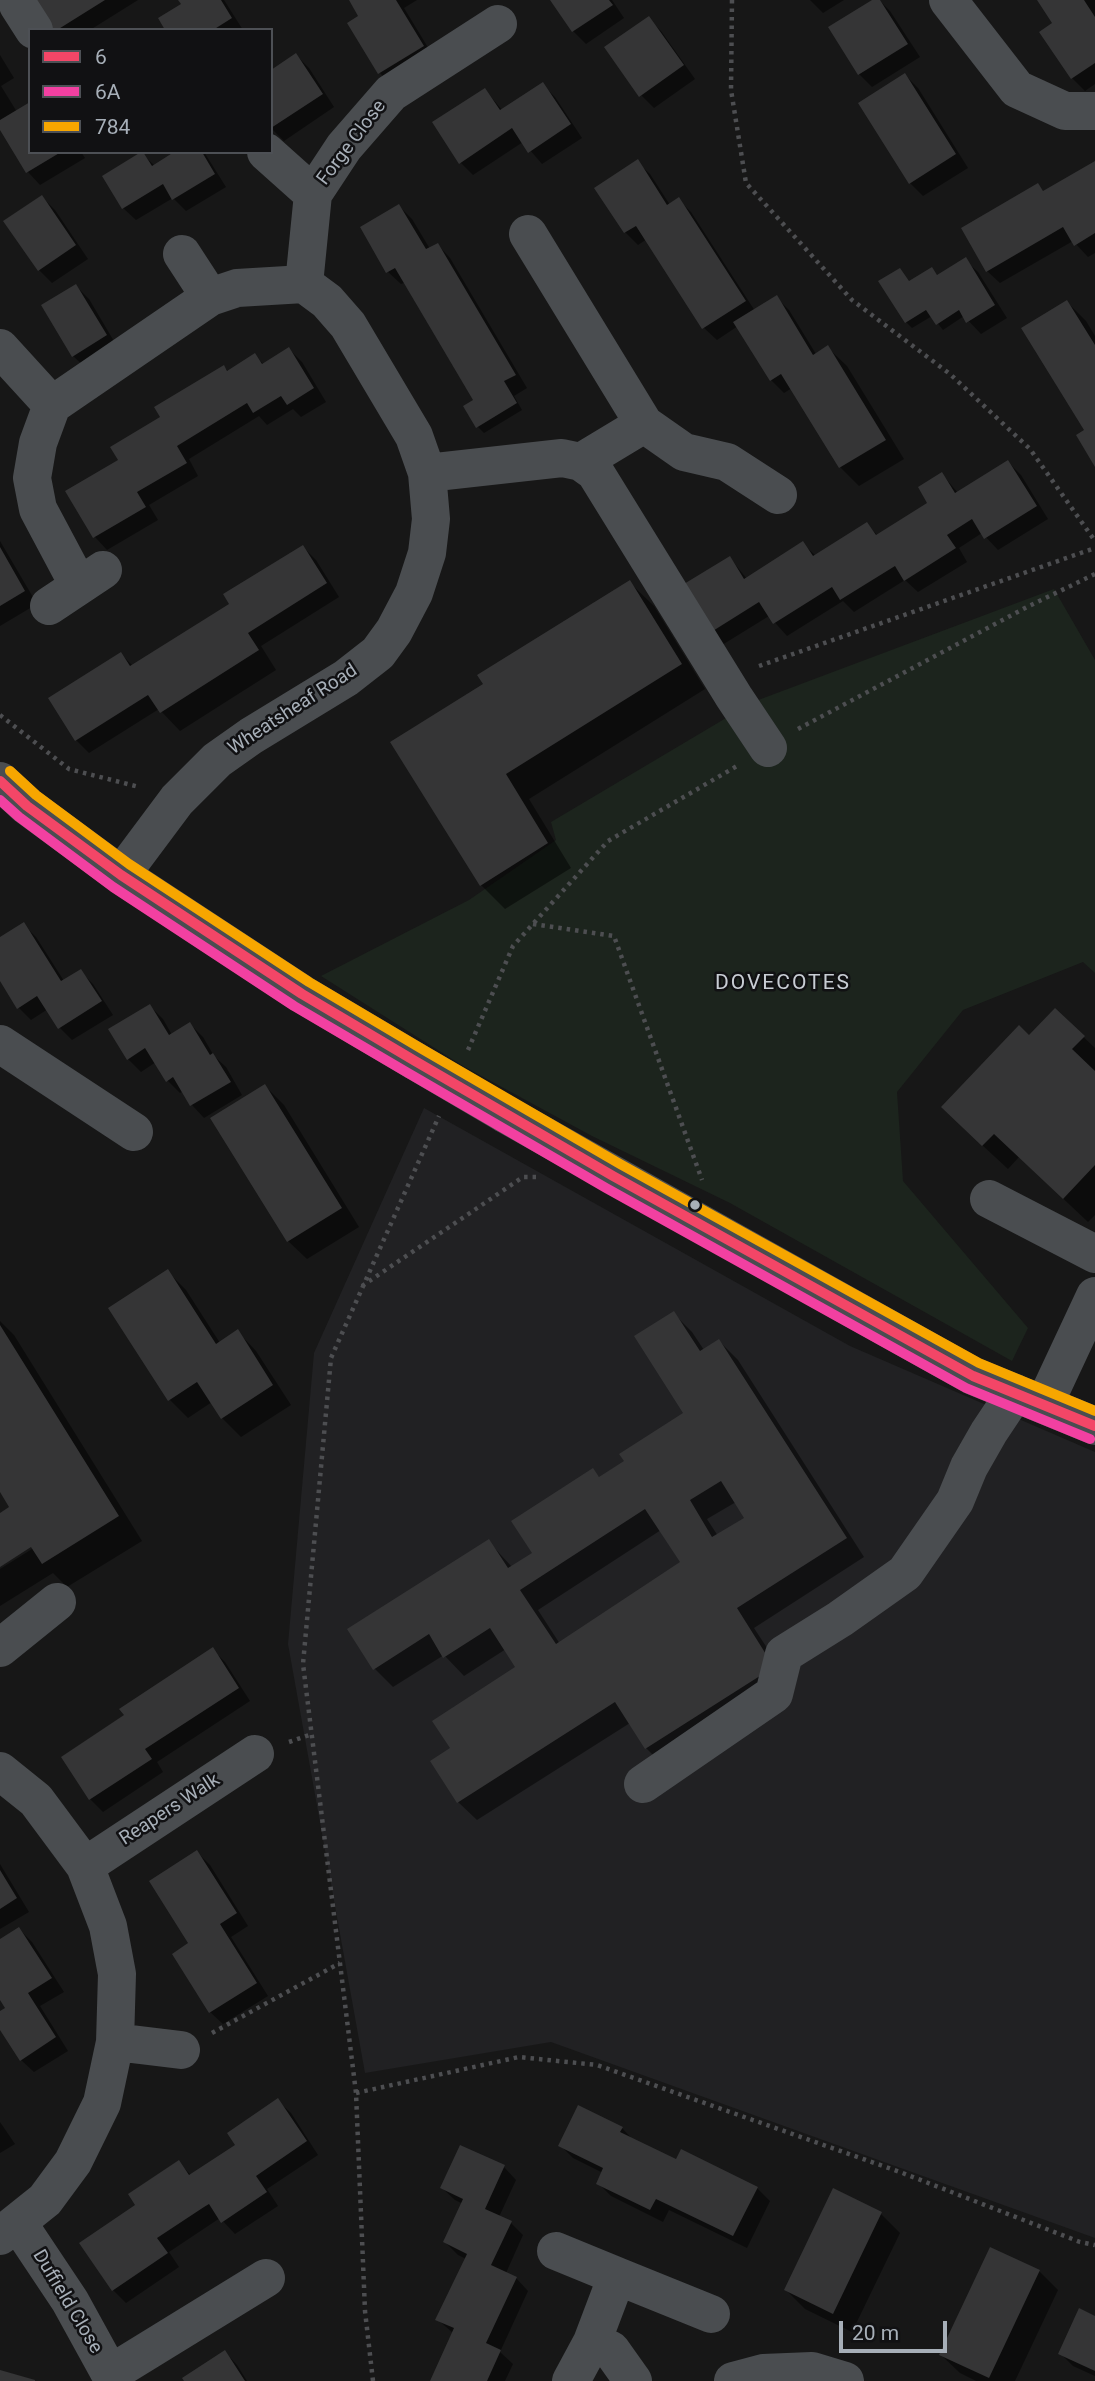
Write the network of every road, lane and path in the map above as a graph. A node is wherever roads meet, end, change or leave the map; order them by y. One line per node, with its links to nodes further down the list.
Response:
1 (732, 0): 17 (path)
2 (948, 0): 4 (street)
3 (498, 24): 6 (street, Forge Close)
4 (1095, 111)
5 (268, 154): 6 (street, Forge Close)
6 (313, 194): 9 (street, Forge Close)
7 (528, 234): 13 (street)
8 (181, 254): 10 (street)
9 (304, 284): 10 (street); 15 (street, Wheatsheaf Road)
10 (211, 297): 12 (street)
11 (0, 348): 12 (street)
12 (52, 405): 19 (street)
13 (644, 424): 14 (street); 16 (street)
14 (581, 462): 15 (street); 20 (street)
15 (427, 473): 24 (street, Wheatsheaf Road)
16 (778, 495)
17 (1095, 541)
18 (1095, 548): 20 (path)
19 (77, 588)
20 (723, 679): 22 (street)
21 (0, 715): 24 (path)
22 (768, 748)
23 (0, 781): 25 (street)
24 (177, 800): 25 (street, Wheatsheaf Road)
25 (121, 875): 38 (street, bridge)
26 (533, 924): 33 (path)
27 (482, 1021): 29 (path)
28 (0, 1044): 31 (street)
29 (465, 1057)
30 (443, 1106): 36 (path)
31 (134, 1132)
32 (549, 1177): 36 (path)
33 (704, 1184)
34 (989, 1199): 35 (street)
35 (1095, 1254)
36 (361, 1287): 46 (path)
37 (1095, 1296): 38 (street)
38 (1029, 1399): 39 (street); 44 (street)
39 (1095, 1426)
40 (58, 1602): 41 (street)
41 (0, 1648)
42 (255, 1754): 45 (street, Reapers Walk)
43 (0, 1771): 45 (street)
44 (643, 1784)
45 (85, 1866): 47 (street)
46 (340, 1963): 48 (path); 49 (path)
47 (115, 2042): 48 (street); 50 (street)
48 (181, 2050)
49 (356, 2093): 51 (path); 58 (path)
50 (9, 2229): 57 (street, Duffield Close)
51 (1095, 2245)
52 (556, 2251): 53 (street)
53 (617, 2276): 55 (street); 56 (street)
54 (266, 2278): 57 (street)
55 (711, 2314)
56 (592, 2342): 59 (street); 60 (street)
57 (112, 2378)
58 (373, 2381)
59 (571, 2381)
60 (634, 2381)
61 (733, 2381): 62 (street)
62 (845, 2381)

